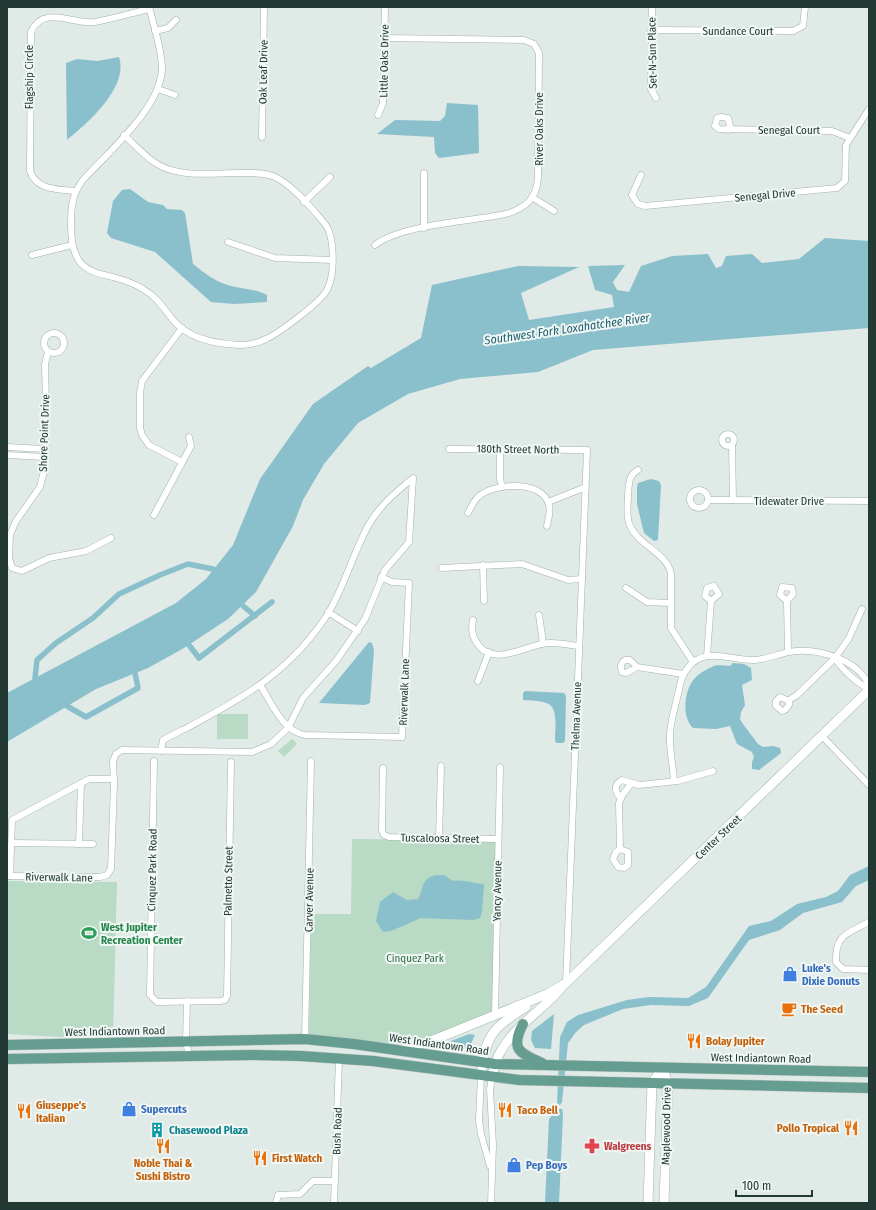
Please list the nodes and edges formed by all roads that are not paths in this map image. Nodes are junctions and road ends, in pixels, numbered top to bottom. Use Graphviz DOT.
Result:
graph roads {
  1 [pos="264,7"];
  2 [pos="385,7"];
  3 [pos="652,7"];
  4 [pos="805,7"];
  5 [pos="149,8"];
  6 [pos="176,20"];
  7 [pos="651,30"];
  8 [pos="155,31"];
  9 [pos="385,38"];
  10 [pos="158,89"];
  11 [pos="175,94"];
  12 [pos="656,98"];
  13 [pos="869,109"];
  14 [pos="378,115"];
  15 [pos="728,130"];
  16 [pos="124,135"];
  17 [pos="262,137"];
  18 [pos="850,138"];
  19 [pos="424,173"];
  20 [pos="641,175"];
  21 [pos="330,177"];
  22 [pos="75,191"];
  23 [pos="532,197"];
  24 [pos="304,202"];
  25 [pos="554,211"];
  26 [pos="424,228"];
  27 [pos="228,242"];
  28 [pos="375,245"];
  29 [pos="72,246"];
  30 [pos="32,254"];
  31 [pos="332,260"];
  32 [pos="182,328"];
  33 [pos="48,352"];
  34 [pos="189,438"];
  35 [pos="732,446"];
  36 [pos="7,447"];
  37 [pos="44,449"];
  38 [pos="449,449"];
  39 [pos="500,449"];
  40 [pos="587,450"];
  41 [pos="7,455"];
  42 [pos="44,457"];
  43 [pos="182,462"];
  44 [pos="638,470"];
  45 [pos="502,487"];
  46 [pos="586,487"];
  47 [pos="708,500"];
  48 [pos="733,500"];
  49 [pos="869,501"];
  50 [pos="548,502"];
  51 [pos="468,513"];
  52 [pos="154,515"];
  53 [pos="547,526"];
  54 [pos="110,538"];
  55 [pos="483,566"];
  56 [pos="442,568"];
  57 [pos="381,577"];
  58 [pos="582,579"];
  59 [pos="626,588"];
  60 [pos="484,601"];
  61 [pos="711,601"];
  62 [pos="787,601"];
  63 [pos="670,603"];
  64 [pos="862,609"];
  65 [pos="328,612"];
  66 [pos="539,615"];
  67 [pos="473,620"];
  68 [pos="358,631"];
  69 [pos="543,643"];
  70 [pos="579,646"];
  71 [pos="489,652"];
  72 [pos="788,652"];
  73 [pos="707,656"];
  74 [pos="835,658"];
  75 [pos="693,662"];
  76 [pos="637,667"];
  77 [pos="683,674"];
  78 [pos="478,681"];
  79 [pos="260,685"];
  80 [pos="869,689"];
  81 [pos="789,700"];
  82 [pos="288,728"];
  83 [pos="822,736"];
  84 [pos="161,752"];
  85 [pos="154,761"];
  86 [pos="312,761"];
  87 [pos="231,762"];
  88 [pos="441,766"];
  89 [pos="500,767"];
  90 [pos="383,768"];
  91 [pos="713,771"];
  92 [pos="114,779"];
  93 [pos="674,781"];
  94 [pos="81,783"];
  95 [pos="632,783"];
  96 [pos="869,785"];
  97 [pos="621,798"];
  98 [pos="439,838"];
  99 [pos="498,839"];
  100 [pos="12,843"];
  101 [pos="79,844"];
  102 [pos="94,844"];
  103 [pos="620,848"];
  104 [pos="9,876"];
  105 [pos="869,922"];
  106 [pos="869,970"];
  107 [pos="566,983"];
  108 [pos="547,994"];
  109 [pos="225,1000"];
  110 [pos="187,1001"];
  111 [pos="495,1015"];
  112 [pos="523,1024"];
  113 [pos="305,1039"];
  114 [pos="186,1042"];
  115 [pos="7,1045"];
  116 [pos="399,1051"];
  117 [pos="185,1056"];
  118 [pos="339,1058"];
  119 [pos="7,1059"];
  120 [pos="482,1062"];
  121 [pos="495,1064"];
  122 [pos="552,1066"];
  123 [pos="663,1068"];
  124 [pos="869,1072"];
  125 [pos="480,1076"];
  126 [pos="492,1077"];
  127 [pos="652,1083"];
  128 [pos="668,1084"];
  129 [pos="869,1088"];
  130 [pos="491,1172"];
  131 [pos="335,1180"];
  132 [pos="276,1203"];
  133 [pos="334,1203"];
  134 [pos="491,1203"];
  135 [pos="648,1203"];
  136 [pos="664,1203"];
  1 -- 17 [label="street, Oak Leaf Drive"];
  2 -- 9 [label="street, Little Oaks Drive"];
  3 -- 7 [label="street, Set-N-Sun Place"];
  4 -- 7 [label="street, Sundance Court"];
  5 -- 8 [label="street"];
  5 -- 22 [label="street, Flagship Circle"];
  6 -- 8 [label="street"];
  7 -- 12 [label="street, Set-N-Sun Place"];
  8 -- 10 [label="street"];
  9 -- 14 [label="street, Little Oaks Drive"];
  9 -- 23 [label="street, River Oaks Drive"];
  10 -- 11 [label="street"];
  10 -- 16 [label="street"];
  13 -- 18 [label="street, Senegal Drive"];
  15 -- 18 [label="street, Senegal Court"];
  16 -- 22 [label="street"];
  16 -- 24 [label="street"];
  18 -- 20 [label="street, Senegal Drive"];
  19 -- 26 [label="street"];
  21 -- 24 [label="street"];
  22 -- 29 [label="street"];
  23 -- 25 [label="street"];
  23 -- 26 [label="street"];
  24 -- 31 [label="street"];
  26 -- 28 [label="street"];
  27 -- 31 [label="street"];
  29 -- 30 [label="street"];
  29 -- 32 [label="street"];
  31 -- 32 [label="street"];
  32 -- 43 [label="street"];
  33 -- 37 [label="street, Shore Point Drive"];
  34 -- 43 [label="street"];
  35 -- 48 [label="street"];
  36 -- 37 [label="street"];
  37 -- 42 [label="street, Shore Point Drive"];
  38 -- 39 [label="street, 180th Street North"];
  39 -- 40 [label="street, 180th Street North"];
  39 -- 45 [label="street"];
  40 -- 46 [label="street, Thelma Avenue"];
  41 -- 42 [label="street"];
  42 -- 54 [label="street, Shore Point Drive"];
  43 -- 52 [label="street"];
  44 -- 63 [label="street"];
  45 -- 50 [label="street"];
  45 -- 51 [label="street"];
  46 -- 50 [label="street"];
  46 -- 58 [label="street, Thelma Avenue"];
  47 -- 48 [label="street, Tidewater Drive"];
  48 -- 49 [label="street, Tidewater Drive"];
  50 -- 53 [label="street"];
  55 -- 56 [label="street"];
  55 -- 58 [label="street"];
  55 -- 60 [label="street"];
  57 -- 65 [label="street, Riverwalk Lane"];
  57 -- 68 [label="street, Riverwalk Lane"];
  57 -- 82 [label="street, Riverwalk Lane"];
  58 -- 70 [label="street, Thelma Avenue"];
  59 -- 63 [label="street"];
  61 -- 73 [label="street"];
  62 -- 72 [label="street"];
  63 -- 75 [label="street"];
  64 -- 74 [label="street"];
  65 -- 68 [label="street"];
  65 -- 79 [label="street, Riverwalk Lane"];
  66 -- 69 [label="street"];
  67 -- 71 [label="street"];
  68 -- 82 [label="street, Riverwalk Lane"];
  69 -- 70 [label="street"];
  69 -- 71 [label="street"];
  70 -- 107 [label="street, Thelma Avenue"];
  71 -- 78 [label="street"];
  72 -- 73 [label="street"];
  72 -- 74 [label="street"];
  73 -- 75 [label="street"];
  74 -- 80 [label="street"];
  74 -- 81 [label="street"];
  75 -- 77 [label="street"];
  76 -- 77 [label="street"];
  77 -- 93 [label="street"];
  79 -- 82 [label="street"];
  79 -- 84 [label="street, Riverwalk Lane"];
  80 -- 83 [label="street, Center Street"];
  82 -- 84 [label="street, Riverwalk Lane"];
  83 -- 96 [label="street"];
  83 -- 107 [label="street, Center Street"];
  84 -- 92 [label="street, Riverwalk Lane"];
  85 -- 110 [label="street, Cinquez Park Road"];
  86 -- 113 [label="street, Carver Avenue"];
  87 -- 109 [label="street, Palmetto Street"];
  88 -- 98 [label="street"];
  89 -- 99 [label="street, Yancy Avenue"];
  90 -- 98 [label="street, Tuscaloosa Street"];
  91 -- 93 [label="street"];
  92 -- 94 [label="street, Riverwalk Lane"];
  92 -- 104 [label="street, Riverwalk Lane"];
  93 -- 95 [label="street"];
  94 -- 100 [label="street, Riverwalk Lane"];
  94 -- 101 [label="street"];
  95 -- 97 [label="street"];
  95 -- 97 [label="street"];
  97 -- 103 [label="street"];
  98 -- 99 [label="street, Tuscaloosa Street"];
  99 -- 111 [label="street, Yancy Avenue"];
  100 -- 101 [label="street"];
  100 -- 104 [label="street, Riverwalk Lane"];
  101 -- 102 [label="street"];
  105 -- 106 [label="street"];
  107 -- 108 [label="street, Center Street"];
  107 -- 112 [label="street, Center Street"];
  108 -- 111 [label="street, Center Street"];
  108 -- 120 [label="street"];
  109 -- 110 [label="street, Cinquez Park Road"];
  110 -- 114 [label="street"];
  111 -- 116 [label="street, Center Street"];
  112 -- 121 [label="street, Center Street"];
  112 -- 122 [label="main road"];
  113 -- 114 [label="main road, West Indiantown Road"];
  113 -- 116 [label="main road, West Indiantown Road"];
  114 -- 115 [label="main road, West Indiantown Road"];
  114 -- 117 [label="street"];
  116 -- 120 [label="main road, West Indiantown Road"];
  117 -- 118 [label="main road"];
  117 -- 119 [label="main road"];
  118 -- 125 [label="main road"];
  118 -- 131 [label="street, Bush Road"];
  120 -- 121 [label="main road, West Indiantown Road"];
  120 -- 125 [label="street"];
  121 -- 122 [label="main road, West Indiantown Road"];
  121 -- 126 [label="street, Center Street"];
  122 -- 123 [label="main road, West Indiantown Road"];
  123 -- 124 [label="main road, West Indiantown Road"];
  123 -- 127 [label="street, Maplewood Drive"];
  123 -- 128 [label="street, Maplewood Drive"];
  125 -- 126 [label="main road"];
  125 -- 130 [label="street, Center Street"];
  126 -- 127 [label="main road"];
  126 -- 130 [label="street, Center Street"];
  127 -- 128 [label="main road"];
  127 -- 135 [label="street, Maplewood Drive"];
  128 -- 129 [label="main road"];
  128 -- 136 [label="street, Maplewood Drive"];
  130 -- 134 [label="street, Center Street"];
  131 -- 132 [label="street"];
  131 -- 133 [label="street, Bush Road"];
}
